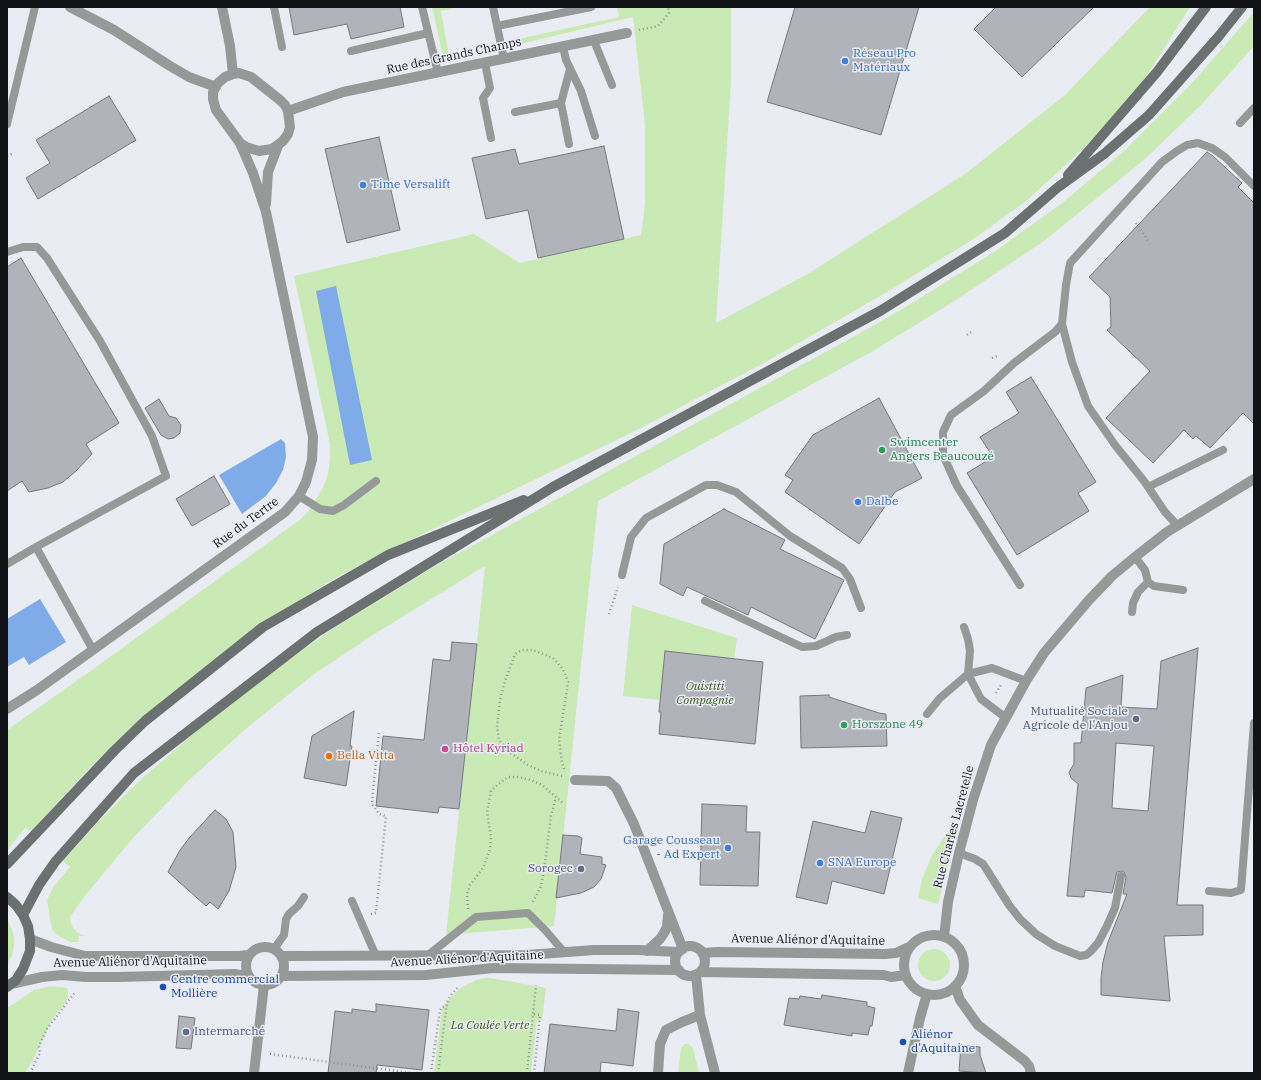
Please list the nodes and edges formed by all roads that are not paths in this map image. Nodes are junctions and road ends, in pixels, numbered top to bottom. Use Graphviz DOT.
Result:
graph roads {
  1 [pos="35,7"];
  2 [pos="70,7"];
  3 [pos="222,7"];
  4 [pos="274,7"];
  5 [pos="422,7"];
  6 [pos="493,7"];
  7 [pos="591,7"];
  8 [pos="1206,7"];
  9 [pos="1242,7"];
  10 [pos="497,26"];
  11 [pos="631,32"];
  12 [pos="428,33"];
  13 [pos="594,41"];
  14 [pos="282,47"];
  15 [pos="563,47"];
  16 [pos="351,51"];
  17 [pos="504,59"];
  18 [pos="485,63"];
  19 [pos="570,69"];
  20 [pos="438,73"];
  21 [pos="233,74"];
  22 [pos="612,85"];
  23 [pos="216,87"];
  24 [pos="561,102"];
  25 [pos="1254,108"];
  26 [pos="288,111"];
  27 [pos="515,112"];
  28 [pos="1240,123"];
  29 [pos="7,124"];
  30 [pos="595,136"];
  31 [pos="491,138"];
  32 [pos="240,143"];
  33 [pos="569,144"];
  34 [pos="278,146"];
  35 [pos="1254,186"];
  36 [pos="1057,188"];
  37 [pos="266,212"];
  38 [pos="7,252"];
  39 [pos="1062,324"];
  40 [pos="1223,450"];
  41 [pos="1254,479"];
  42 [pos="376,481"];
  43 [pos="553,487"];
  44 [pos="1148,487"];
  45 [pos="299,496"];
  46 [pos="1178,526"];
  47 [pos="36,547"];
  48 [pos="1134,557"];
  49 [pos="7,564"];
  50 [pos="622,575"];
  51 [pos="1148,582"];
  52 [pos="1020,585"];
  53 [pos="1183,590"];
  54 [pos="705,601"];
  55 [pos="861,608"];
  56 [pos="1132,612"];
  57 [pos="964,627"];
  58 [pos="847,635"];
  59 [pos="93,650"];
  60 [pos="968,674"];
  61 [pos="1026,681"];
  62 [pos="7,709"];
  63 [pos="927,714"];
  64 [pos="1006,718"];
  65 [pos="1254,723"];
  66 [pos="571,778"];
  67 [pos="959,853"];
  68 [pos="7,864"];
  69 [pos="1121,876"];
  70 [pos="1209,891"];
  71 [pos="7,897"];
  72 [pos="304,898"];
  73 [pos="352,901"];
  74 [pos="668,913"];
  75 [pos="23,915"];
  76 [pos="944,937"];
  77 [pos="30,939"];
  78 [pos="912,946"];
  79 [pos="647,951"];
  80 [pos="681,951"];
  81 [pos="564,952"];
  82 [pos="278,953"];
  83 [pos="702,953"];
  84 [pos="248,955"];
  85 [pos="376,956"];
  86 [pos="427,956"];
  87 [pos="679,970"];
  88 [pos="698,974"];
  89 [pos="906,975"];
  90 [pos="281,976"];
  91 [pos="249,977"];
  92 [pos="264,985"];
  93 [pos="9,986"];
  94 [pos="955,986"];
  95 [pos="927,994"];
  96 [pos="700,1015"];
  97 [pos="254,1073"];
  98 [pos="658,1073"];
  99 [pos="715,1073"];
  100 [pos="908,1073"];
  101 [pos="1031,1073"];
  1 -- 29 [label="lane"];
  2 -- 23 [label="street"];
  3 -- 21 [label="street"];
  4 -- 14 [label="lane"];
  5 -- 12 [label="lane"];
  6 -- 10 [label="lane"];
  7 -- 10 [label="lane"];
  8 -- 36 [label="main road"];
  9 -- 36 [label="main road"];
  10 -- 17 [label="lane"];
  11 -- 13 [label="street, Rue des Grands Champs"];
  12 -- 16 [label="lane"];
  12 -- 20 [label="lane"];
  13 -- 15 [label="street, Rue des Grands Champs"];
  13 -- 22 [label="lane"];
  15 -- 17 [label="street, Rue des Grands Champs"];
  15 -- 19 [label="lane"];
  17 -- 18 [label="street, Rue des Grands Champs"];
  18 -- 20 [label="street, Rue des Grands Champs"];
  18 -- 31 [label="lane"];
  19 -- 24 [label="lane"];
  19 -- 30 [label="lane"];
  20 -- 26 [label="street, Rue des Grands Champs"];
  21 -- 23 [label="street"];
  21 -- 26 [label="street"];
  23 -- 32 [label="street"];
  24 -- 27 [label="lane"];
  24 -- 33 [label="lane"];
  25 -- 28 [label="lane"];
  26 -- 34 [label="street"];
  32 -- 34 [label="street"];
  32 -- 37 [label="street, Rue du Tertre"];
  34 -- 37 [label="street, Rue du Tertre"];
  35 -- 39 [label="lane"];
  36 -- 43 [label="main road"];
  37 -- 45 [label="street, Rue du Tertre"];
  38 -- 47 [label="lane"];
  39 -- 44 [label="lane"];
  39 -- 52 [label="lane"];
  40 -- 44 [label="lane"];
  41 -- 46 [label="street, Rue Charles Lacretelle"];
  42 -- 45 [label="lane"];
  43 -- 68 [label="main road"];
  43 -- 75 [label="main road"];
  44 -- 46 [label="lane"];
  45 -- 59 [label="street, Rue du Tertre"];
  46 -- 48 [label="street, Rue Charles Lacretelle"];
  47 -- 49 [label="lane"];
  47 -- 59 [label="lane"];
  48 -- 51 [label="lane"];
  48 -- 61 [label="street, Rue Charles Lacretelle"];
  50 -- 55 [label="lane"];
  51 -- 53 [label="lane"];
  51 -- 56 [label="lane"];
  54 -- 58 [label="lane"];
  57 -- 60 [label="lane"];
  59 -- 62 [label="street, Rue du Tertre"];
  60 -- 61 [label="lane"];
  60 -- 63 [label="lane"];
  60 -- 64 [label="lane"];
  61 -- 64 [label="street, Rue Charles Lacretelle"];
  64 -- 67 [label="street, Rue Charles Lacretelle"];
  65 -- 70 [label="lane"];
  66 -- 74 [label="street"];
  67 -- 69 [label="lane"];
  67 -- 76 [label="street, Rue Charles Lacretelle"];
  71 -- 75 [label="main road"];
  72 -- 82 [label="lane"];
  73 -- 85 [label="lane"];
  74 -- 79 [label="street"];
  74 -- 80 [label="street"];
  75 -- 77 [label="main road"];
  76 -- 78 [label="street, Avenue Aliénor d'Aquitaine"];
  76 -- 94 [label="street"];
  77 -- 84 [label="street, Avenue Aliénor d'Aquitaine"];
  77 -- 93 [label="main road"];
  78 -- 83 [label="street, Avenue Aliénor d'Aquitaine"];
  78 -- 89 [label="street"];
  79 -- 80 [label="street, Avenue Aliénor d'Aquitaine"];
  79 -- 81 [label="street, Avenue Aliénor d'Aquitaine"];
  80 -- 83 [label="street, Avenue Aliénor d'Aquitaine"];
  80 -- 87 [label="street"];
  81 -- 86 [label="street, Avenue Aliénor d'Aquitaine"];
  81 -- 86 [label="lane"];
  82 -- 84 [label="street"];
  82 -- 85 [label="street, Avenue Aliénor d'Aquitaine"];
  82 -- 90 [label="street"];
  83 -- 88 [label="street"];
  84 -- 91 [label="street"];
  85 -- 86 [label="street, Avenue Aliénor d'Aquitaine"];
  87 -- 88 [label="street, Avenue Aliénor d'Aquitaine"];
  87 -- 90 [label="street, Avenue Aliénor d'Aquitaine"];
  88 -- 89 [label="street, Avenue Aliénor d'Aquitaine"];
  88 -- 96 [label="street"];
  89 -- 95 [label="street"];
  90 -- 92 [label="street"];
  91 -- 92 [label="street"];
  91 -- 93 [label="street, Avenue Aliénor d'Aquitaine"];
  92 -- 97 [label="street"];
  94 -- 95 [label="street"];
  94 -- 101 [label="street"];
  95 -- 100 [label="street"];
  96 -- 98 [label="street"];
  96 -- 99 [label="street"];
}
